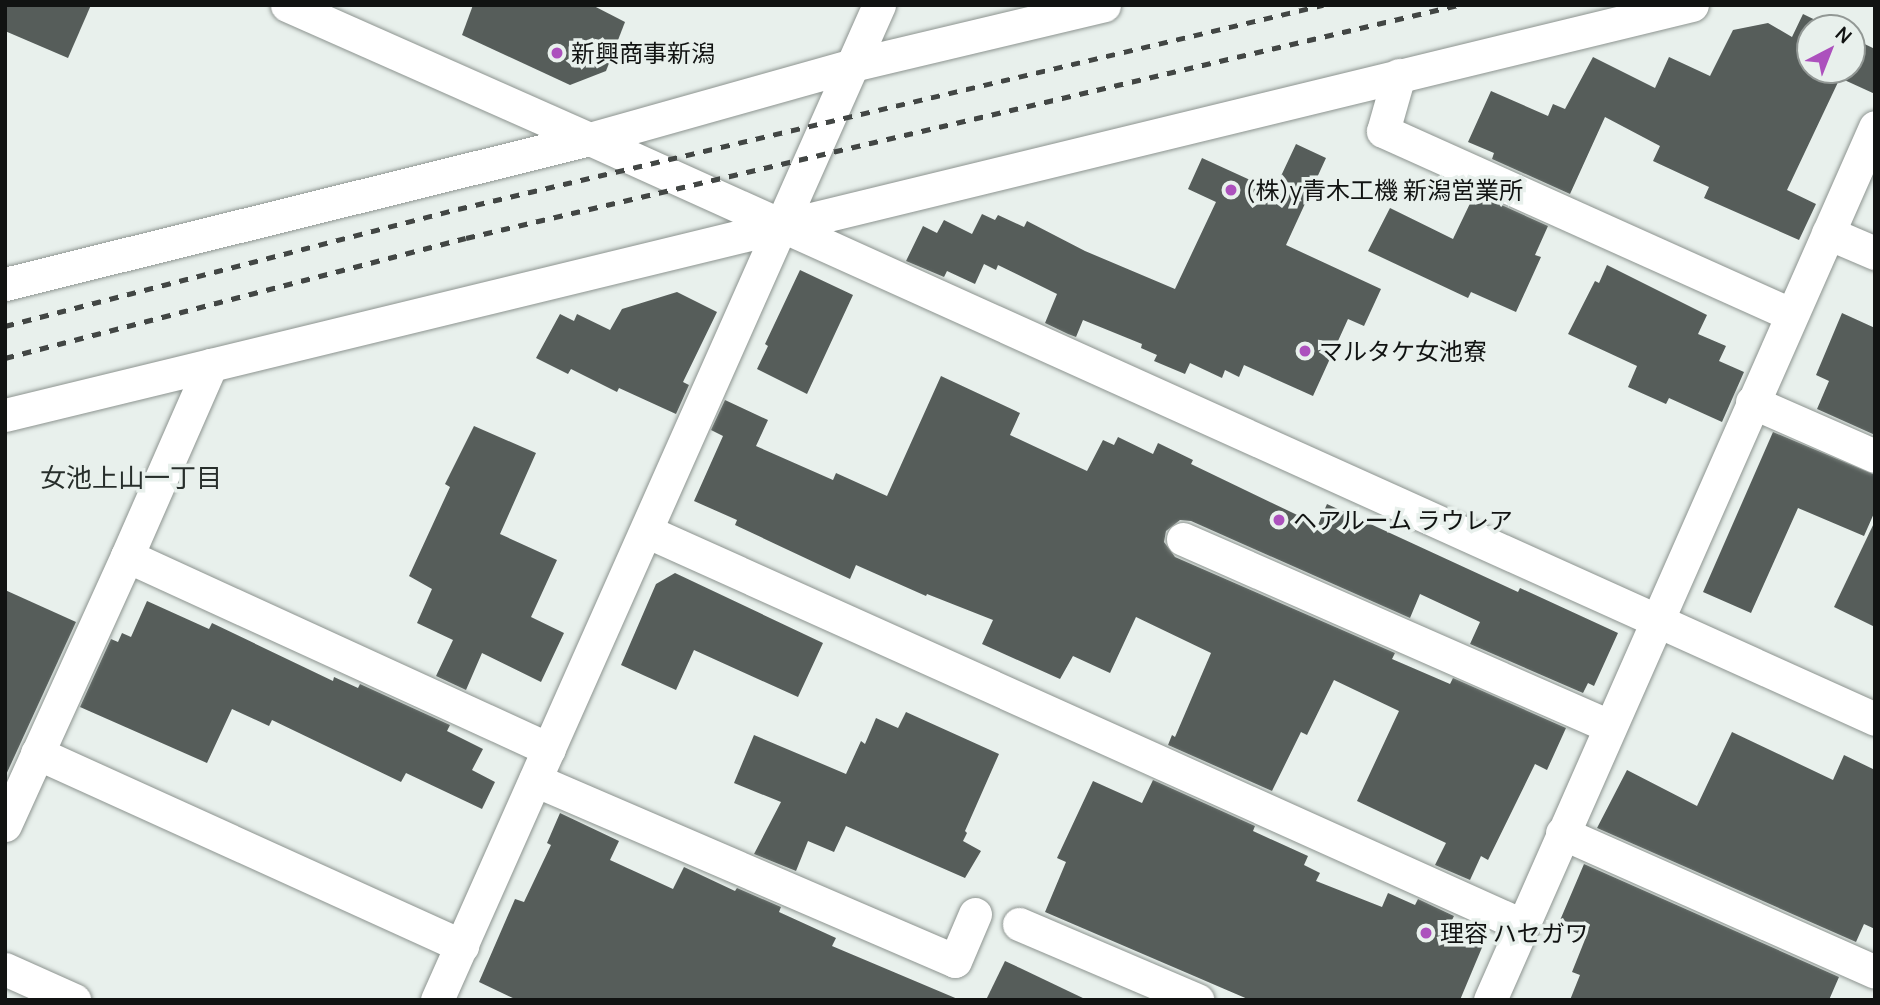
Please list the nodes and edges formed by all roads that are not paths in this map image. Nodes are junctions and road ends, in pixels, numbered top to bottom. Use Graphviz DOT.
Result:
graph roads {
  1 [pos="287,5"];
  2 [pos="879,5"];
  3 [pos="1104,5"];
  4 [pos="1692,5"];
  5 [pos="853,65"];
  6 [pos="1399,75"];
  7 [pos="1875,127"];
  8 [pos="590,139"];
  9 [pos="782,225"];
  10 [pos="1828,233"];
  11 [pos="1875,253"];
  12 [pos="5,284"];
  13 [pos="1791,314"];
  14 [pos="211,365"];
  15 [pos="1752,402"];
  16 [pos="5,415"];
  17 [pos="1875,456"];
  18 [pos="646,531"];
  19 [pos="1184,539"];
  20 [pos="127,556"];
  21 [pos="1655,620"];
  22 [pos="1875,719"];
  23 [pos="1609,726"];
  24 [pos="549,749"];
  25 [pos="37,753"];
  26 [pos="535,780"];
  27 [pos="5,825"];
  28 [pos="1562,833"];
  29 [pos="975,914"];
  30 [pos="1019,924"];
  31 [pos="1522,925"];
  32 [pos="462,946"];
  33 [pos="5,969"];
  34 [pos="1875,972"];
  35 [pos="443,998"];
  36 [pos="74,1000"];
  37 [pos="1197,1000"];
  38 [pos="1490,1000"];
  1 -- 8 [label="street"];
  2 -- 5 [label="street"];
  3 -- 5 [label="street"];
  4 -- 6 [label="street"];
  5 -- 8 [label="street"];
  5 -- 9 [label="street"];
  6 -- 9 [label="street"];
  6 -- 13 [label="street"];
  7 -- 10 [label="street"];
  8 -- 9 [label="street"];
  8 -- 12 [label="street"];
  9 -- 14 [label="street"];
  9 -- 18 [label="street"];
  9 -- 21 [label="street"];
  10 -- 11 [label="street"];
  10 -- 13 [label="street"];
  13 -- 15 [label="street"];
  14 -- 16 [label="street"];
  14 -- 20 [label="street"];
  15 -- 17 [label="street"];
  15 -- 21 [label="street"];
  18 -- 24 [label="street"];
  18 -- 31 [label="street"];
  19 -- 23 [label="street"];
  20 -- 24 [label="street"];
  20 -- 25 [label="street"];
  21 -- 22 [label="street"];
  21 -- 23 [label="street"];
  23 -- 28 [label="street"];
  24 -- 26 [label="street"];
  25 -- 27 [label="street"];
  25 -- 32 [label="street"];
  26 -- 29 [label="street"];
  26 -- 32 [label="street"];
  28 -- 31 [label="street"];
  28 -- 34 [label="street"];
  30 -- 37 [label="street"];
  31 -- 38 [label="street"];
  32 -- 35 [label="street"];
  33 -- 36 [label="street"];
}
